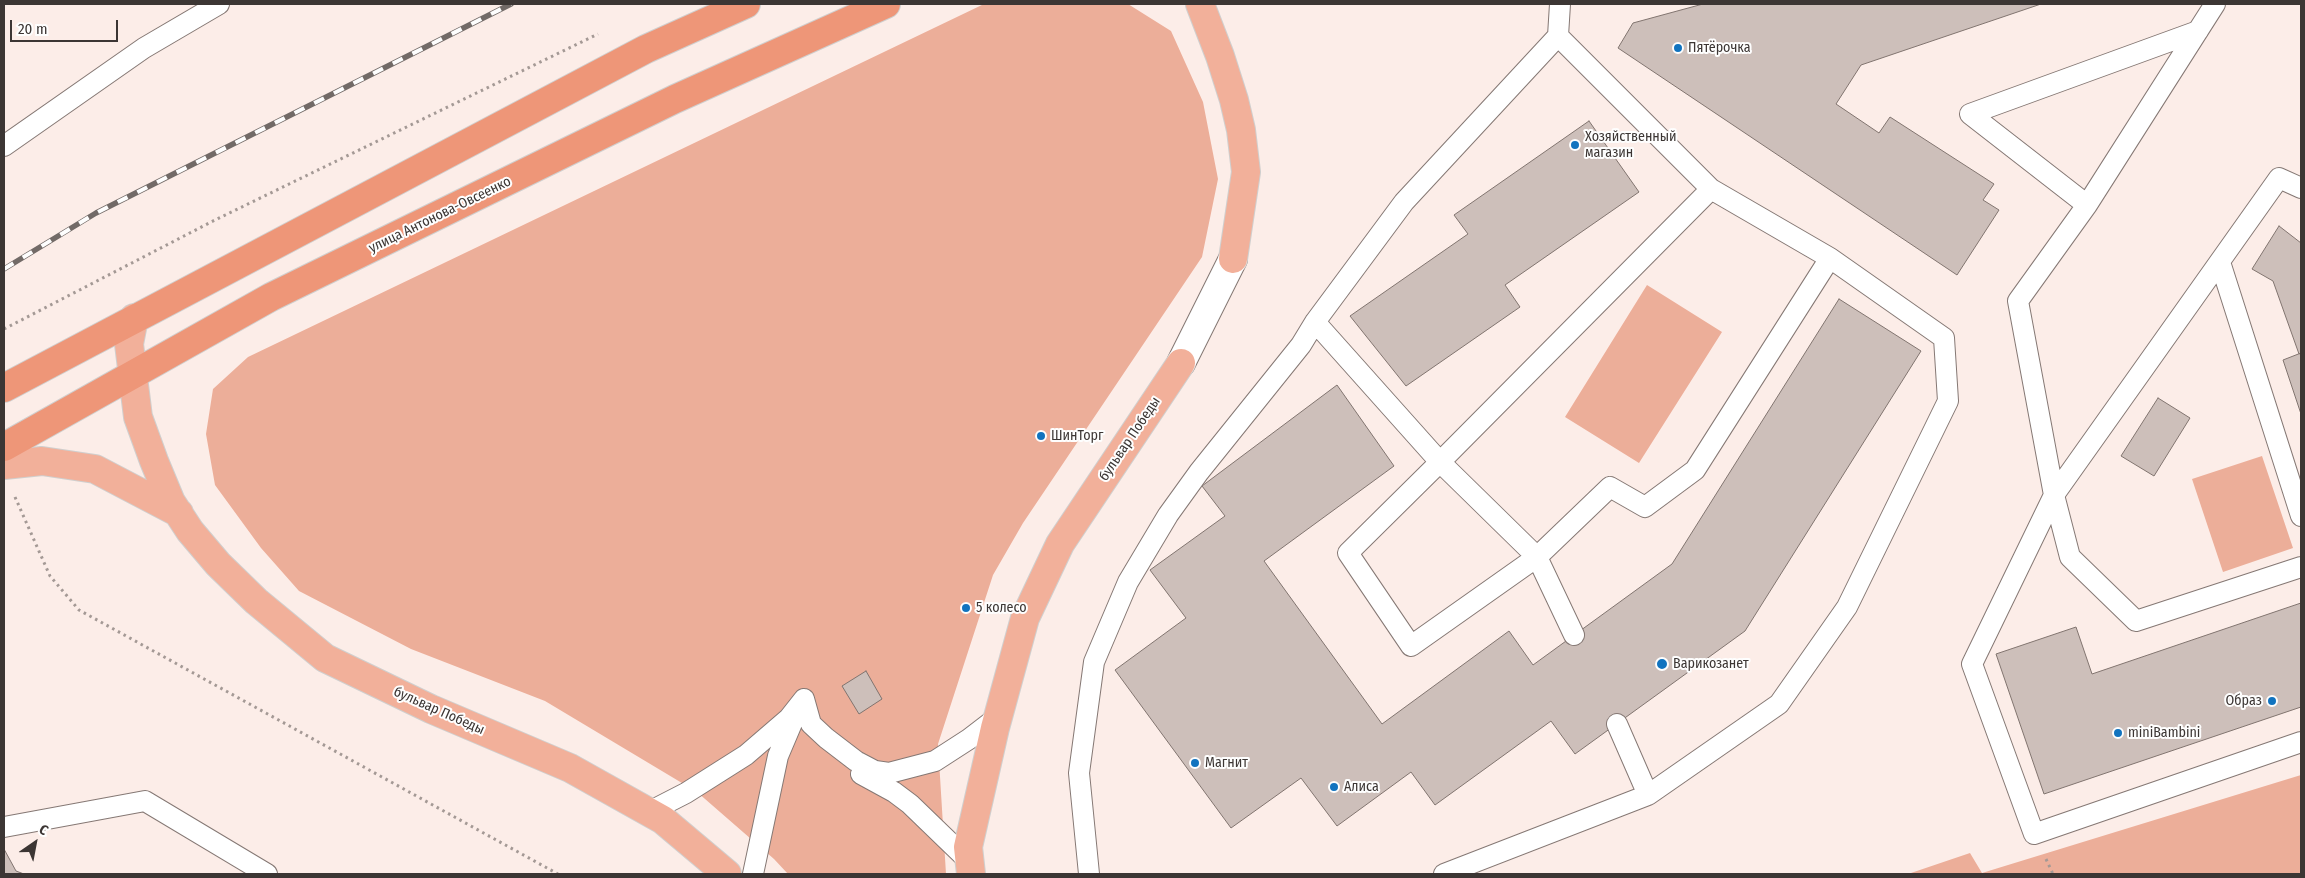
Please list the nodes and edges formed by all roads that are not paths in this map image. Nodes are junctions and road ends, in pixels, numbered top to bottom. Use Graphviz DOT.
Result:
graph roads {
  1 [pos="219,4"];
  2 [pos="746,4"];
  3 [pos="886,4"];
  4 [pos="1200,4"];
  5 [pos="1560,4"];
  6 [pos="2215,4"];
  7 [pos="2198,31"];
  8 [pos="1558,36"];
  9 [pos="4,146"];
  10 [pos="2301,188"];
  11 [pos="1711,189"];
  12 [pos="2087,205"];
  13 [pos="1830,258"];
  14 [pos="2220,262"];
  15 [pos="134,318"];
  16 [pos="1316,322"];
  17 [pos="132,375"];
  18 [pos="4,388"];
  19 [pos="4,447"];
  20 [pos="1440,462"];
  21 [pos="4,465"];
  22 [pos="2054,495"];
  23 [pos="178,513"];
  24 [pos="2301,516"];
  25 [pos="1537,557"];
  26 [pos="2301,567"];
  27 [pos="1574,635"];
  28 [pos="804,699"];
  29 [pos="998,716"];
  30 [pos="1617,724"];
  31 [pos="2301,742"];
  32 [pos="1648,794"];
  33 [pos="649,812"];
  34 [pos="4,827"];
  35 [pos="971,868"];
  36 [pos="267,874"];
  37 [pos="728,874"];
  38 [pos="753,874"];
  39 [pos="1089,874"];
  40 [pos="1444,874"];
  1 -- 9 [label="lane"];
  2 -- 15 [label="highway"];
  3 -- 17 [label="highway, улица Антонова-Овсеенко"];
  4 -- 29 [label="main road, бульвар Победы"];
  5 -- 8 [label="lane"];
  6 -- 7 [label="lane"];
  7 -- 12 [label="lane"];
  7 -- 12 [label="lane"];
  8 -- 11 [label="lane"];
  8 -- 16 [label="lane"];
  10 -- 14 [label="lane"];
  11 -- 13 [label="lane"];
  11 -- 20 [label="lane"];
  12 -- 22 [label="lane"];
  13 -- 25 [label="lane"];
  13 -- 32 [label="lane"];
  14 -- 22 [label="lane"];
  14 -- 24 [label="lane"];
  15 -- 17 [label="main road, бульвар Победы"];
  15 -- 18 [label="highway"];
  16 -- 20 [label="lane"];
  16 -- 39 [label="lane"];
  17 -- 19 [label="highway, улица Антонова-Овсеенко"];
  17 -- 23 [label="main road, бульвар Победы"];
  20 -- 25 [label="lane"];
  20 -- 25 [label="lane"];
  21 -- 23 [label="main road, бульвар Победы"];
  22 -- 26 [label="lane"];
  22 -- 31 [label="lane"];
  23 -- 33 [label="main road, бульвар Победы"];
  25 -- 27 [label="lane"];
  28 -- 29 [label="lane"];
  28 -- 33 [label="lane"];
  28 -- 35 [label="lane"];
  28 -- 38 [label="lane"];
  29 -- 35 [label="main road, бульвар Победы"];
  30 -- 32 [label="lane"];
  32 -- 40 [label="lane"];
  33 -- 37 [label="main road, бульвар Победы"];
  34 -- 36 [label="lane"];
}
